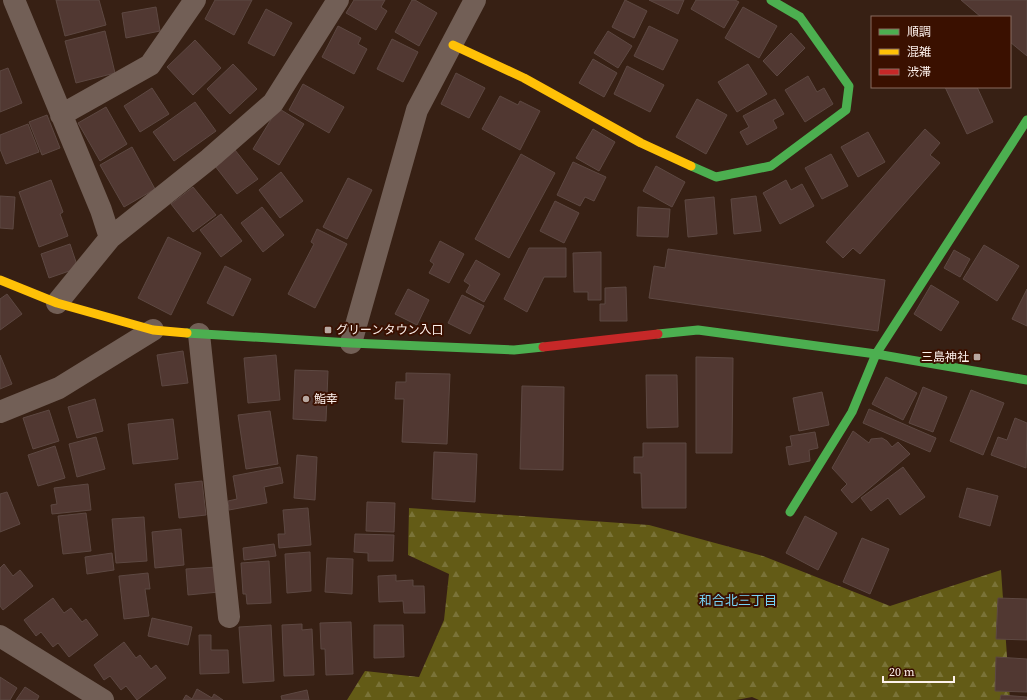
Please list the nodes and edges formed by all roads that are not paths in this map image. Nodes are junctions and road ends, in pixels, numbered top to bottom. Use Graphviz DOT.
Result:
graph roads {
  1 [pos="14,0"];
  2 [pos="195,0"];
  3 [pos="338,0"];
  4 [pos="475,0"];
  5 [pos="771,0"];
  6 [pos="453,45"];
  7 [pos="61,115"];
  8 [pos="1027,120"];
  9 [pos="110,238"];
  10 [pos="0,280"];
  11 [pos="57,303"];
  12 [pos="153,330"];
  13 [pos="199,334"];
  14 [pos="351,343"];
  15 [pos="876,354"];
  16 [pos="1027,380"];
  17 [pos="0,412"];
  18 [pos="790,512"];
  19 [pos="228,617"];
  20 [pos="0,636"];
  21 [pos="103,700"];
  1 -- 7 [label="street"];
  2 -- 7 [label="street"];
  3 -- 9 [label="street"];
  4 -- 6 [label="street"];
  5 -- 6 [label="street"];
  6 -- 14 [label="street"];
  7 -- 9 [label="street"];
  8 -- 15 [label="street"];
  9 -- 11 [label="street"];
  10 -- 11 [label="street"];
  11 -- 12 [label="street"];
  12 -- 13 [label="street"];
  12 -- 17 [label="street"];
  13 -- 14 [label="street"];
  13 -- 19 [label="street"];
  14 -- 15 [label="street"];
  15 -- 16 [label="street"];
  15 -- 18 [label="street"];
  20 -- 21 [label="street"];
}
